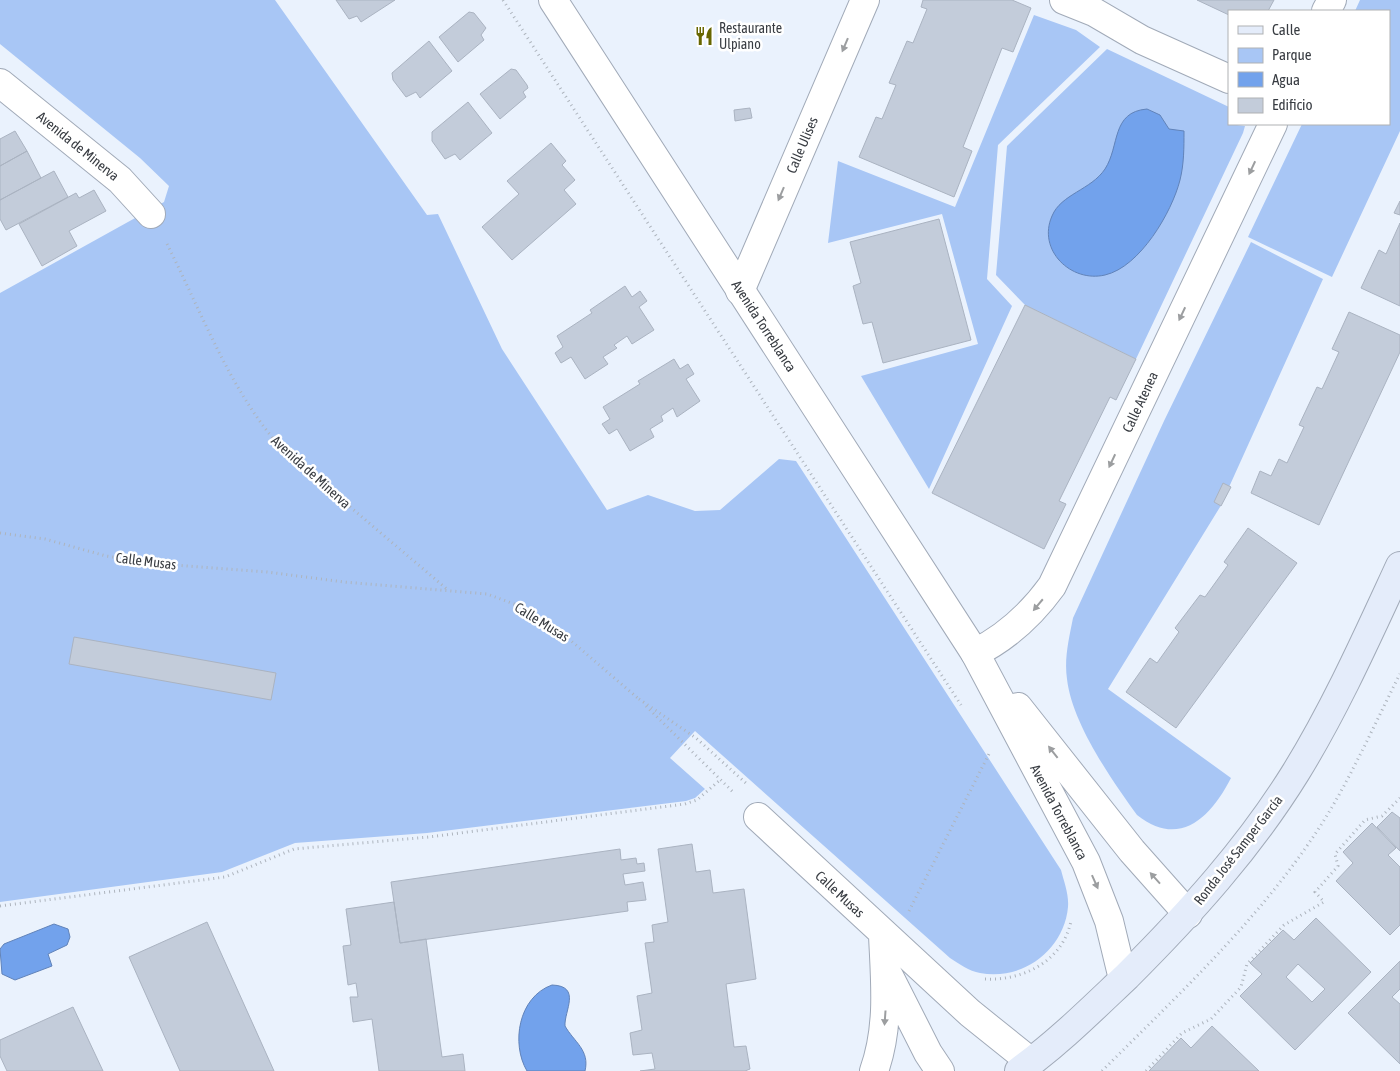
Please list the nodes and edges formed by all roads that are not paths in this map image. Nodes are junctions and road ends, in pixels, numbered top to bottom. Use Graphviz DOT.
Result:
graph roads {
  1 [pos="552,0"];
  2 [pos="865,0"];
  3 [pos="1064,0"];
  4 [pos="1096,6"];
  5 [pos="1228,79"];
  6 [pos="0,83"];
  7 [pos="1273,125"];
  8 [pos="151,214"];
  9 [pos="740,291"];
  10 [pos="1400,566"];
  11 [pos="975,653"];
  12 [pos="757,804"];
  13 [pos="1188,914"];
  14 [pos="883,935"];
  15 [pos="885,968"];
  16 [pos="1123,979"];
  17 [pos="1032,1066"];
  18 [pos="874,1071"];
  19 [pos="940,1071"];
  1 -- 9 [label="street, Avenida Torreblanca"];
  2 -- 9 [label="street, Calle Ulises, one-way"];
  3 -- 4 [label="street"];
  4 -- 5 [label="street"];
  6 -- 8 [label="street, Avenida de Minerva"];
  7 -- 11 [label="street, Calle Atenea, one-way"];
  9 -- 11 [label="street, Avenida Torreblanca"];
  10 -- 13 [label="main road, Ronda José Samper García"];
  13 -- 11 [label="street, Avenida Torreblanca, one-way"];
  11 -- 16 [label="street, Avenida Torreblanca, one-way"];
  12 -- 14 [label="street, Calle Musas"];
  13 -- 16 [label="main road, Ronda José Samper García"];
  14 -- 15 [label="street"];
  14 -- 17 [label="street, Calle Musas"];
  15 -- 18 [label="street, one-way"];
  15 -- 19 [label="street"];
  16 -- 17 [label="main road, Ronda José Samper García"];
}
